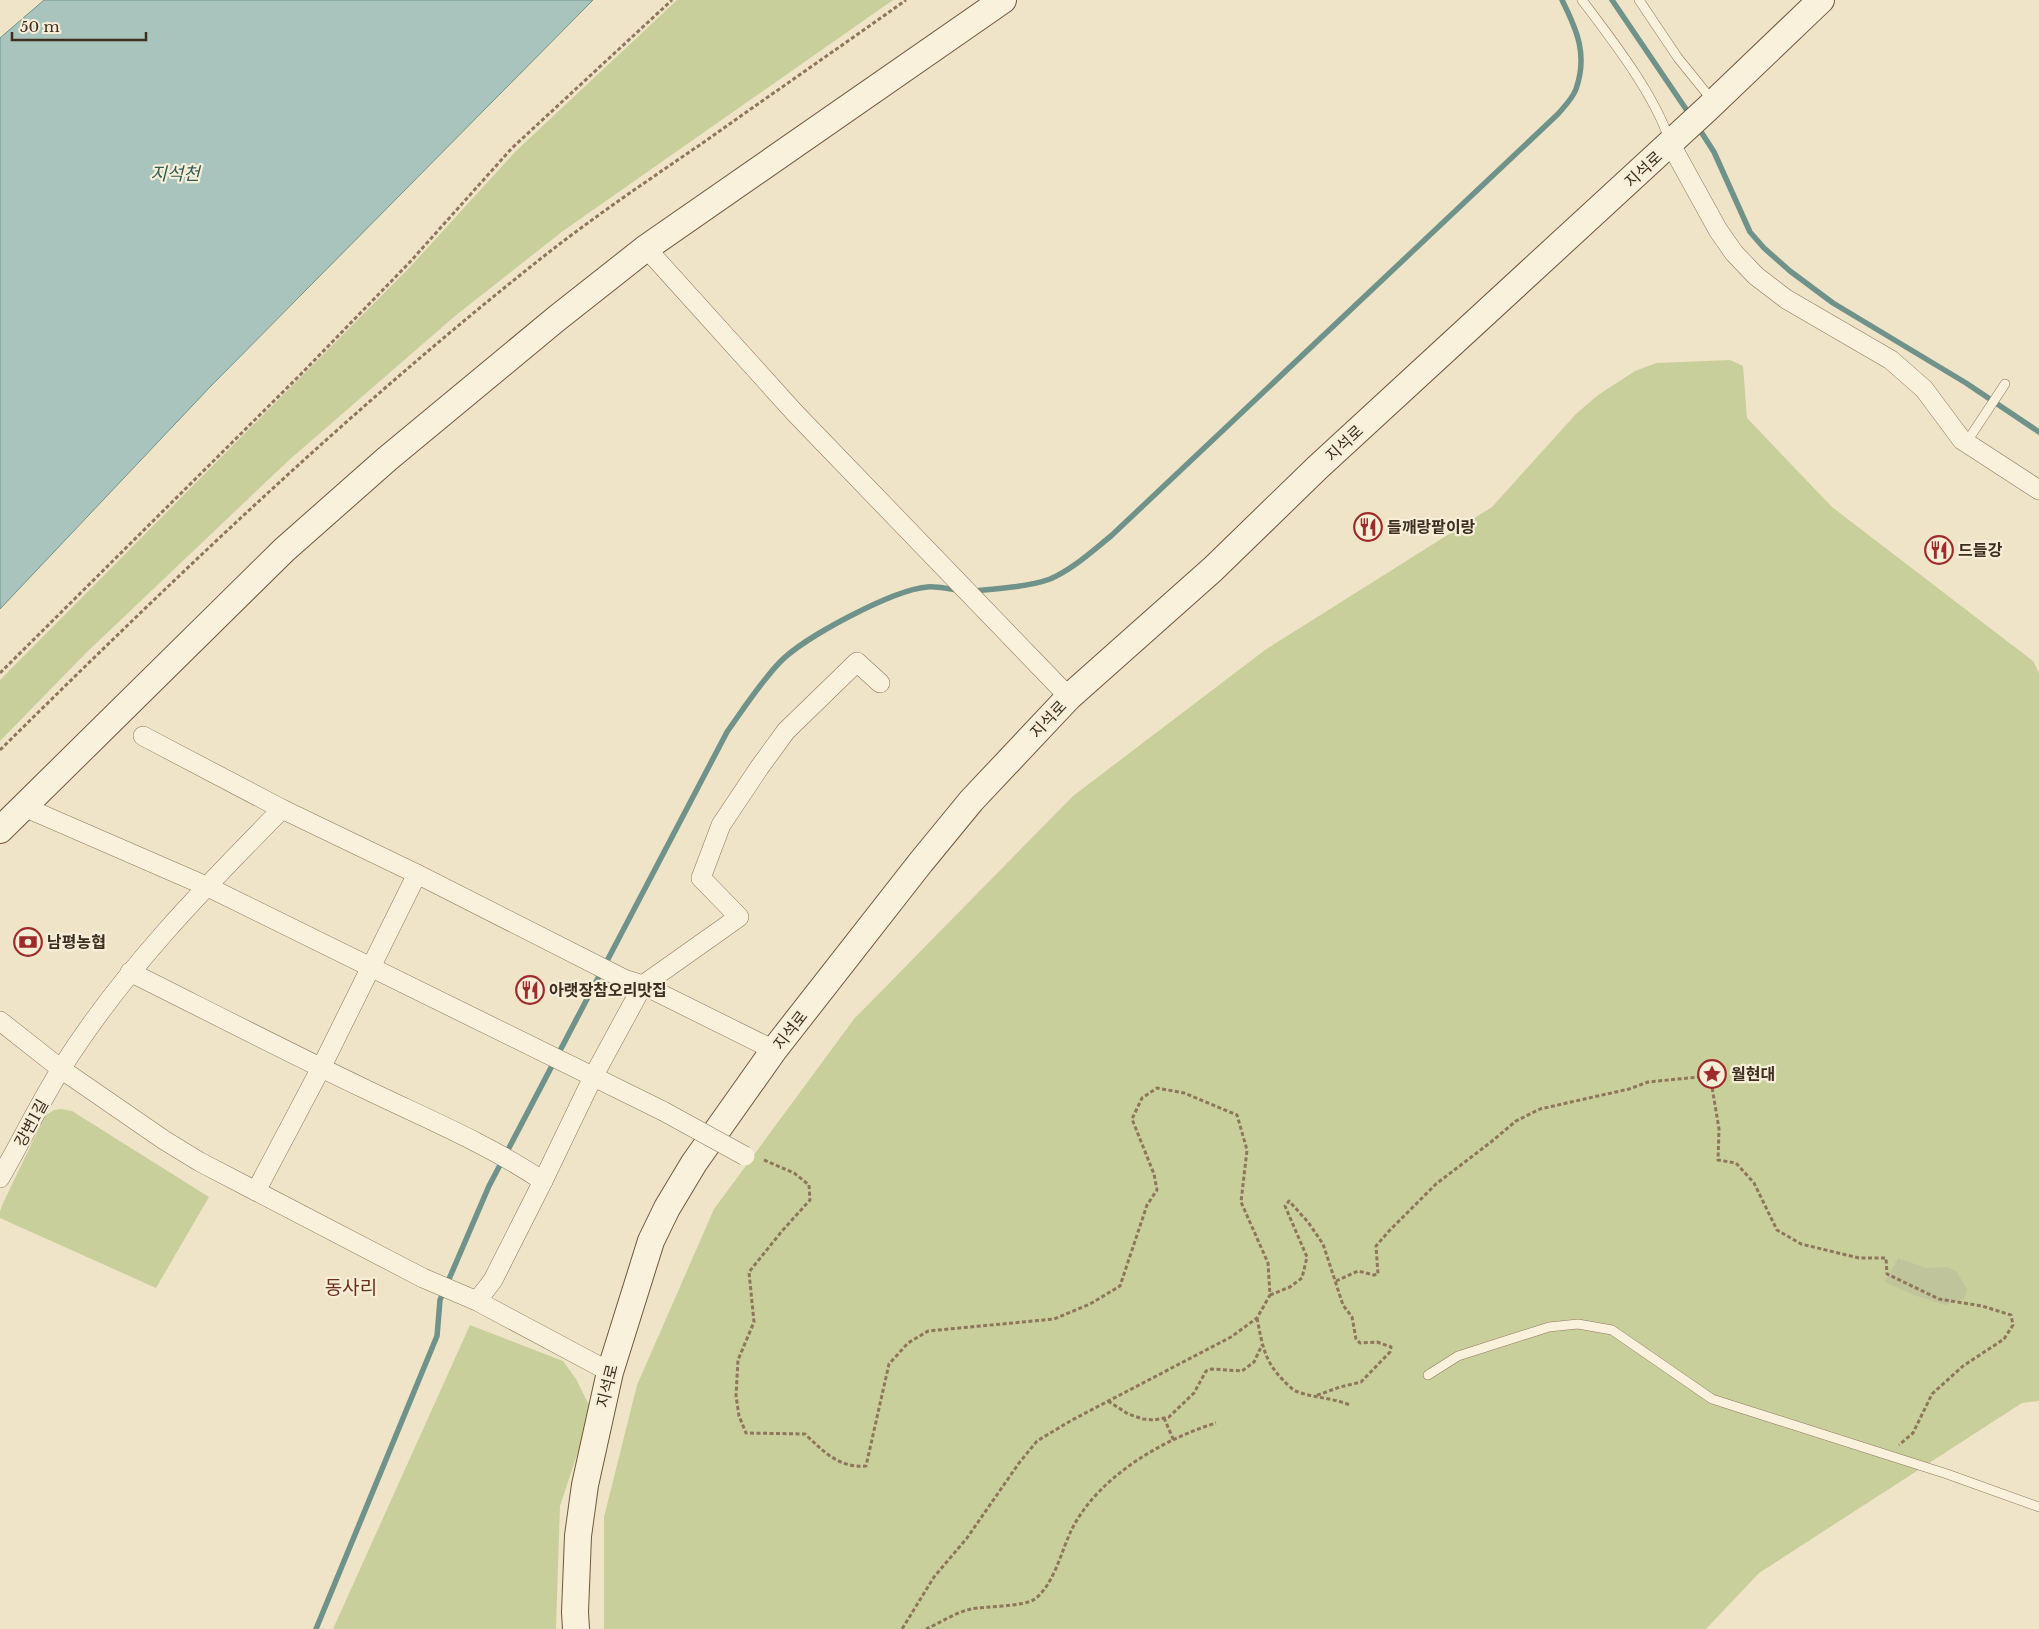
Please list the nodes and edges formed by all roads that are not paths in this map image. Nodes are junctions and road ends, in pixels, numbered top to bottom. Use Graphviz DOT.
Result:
graph roads {
  1 [pos="1003,0"];
  2 [pos="1582,0"];
  3 [pos="1639,0"];
  4 [pos="1821,0"];
  5 [pos="1711,106"];
  6 [pos="1672,141"];
  7 [pos="646,248"];
  8 [pos="2004,386"];
  9 [pos="1966,444"];
  10 [pos="2039,490"];
  11 [pos="880,683"];
  12 [pos="1069,697"];
  13 [pos="143,736"];
  14 [pos="22,806"];
  15 [pos="282,809"];
  16 [pos="0,830"];
  17 [pos="417,874"];
  18 [pos="206,886"];
  19 [pos="371,968"];
  20 [pos="130,972"];
  21 [pos="644,985"];
  22 [pos="0,1021"];
  23 [pos="774,1050"];
  24 [pos="321,1068"];
  25 [pos="61,1069"];
  26 [pos="585,1074"];
  27 [pos="754,1158"];
  28 [pos="0,1178"];
  29 [pos="544,1181"];
  30 [pos="256,1191"];
  31 [pos="477,1300"];
  32 [pos="610,1372"];
  33 [pos="1428,1376"];
  34 [pos="2039,1507"];
  35 [pos="576,1629"];
  1 -- 7 [label="main road"];
  2 -- 6 [label="lane"];
  3 -- 5 [label="lane"];
  4 -- 5 [label="main road, 지석로"];
  5 -- 6 [label="main road, 지석로"];
  6 -- 9 [label="street"];
  6 -- 12 [label="main road, 지석로"];
  7 -- 12 [label="street"];
  7 -- 14 [label="main road"];
  8 -- 9 [label="lane"];
  9 -- 10 [label="street"];
  11 -- 21 [label="street"];
  12 -- 23 [label="main road, 지석로"];
  13 -- 15 [label="street"];
  14 -- 16 [label="main road"];
  14 -- 18 [label="street"];
  15 -- 17 [label="street"];
  15 -- 18 [label="street, 강변1길"];
  17 -- 19 [label="street"];
  17 -- 21 [label="street"];
  18 -- 19 [label="street"];
  18 -- 20 [label="street, 강변1길"];
  19 -- 24 [label="street"];
  19 -- 26 [label="street"];
  20 -- 24 [label="street"];
  20 -- 25 [label="street, 강변1길"];
  21 -- 23 [label="street"];
  21 -- 26 [label="street"];
  22 -- 25 [label="street"];
  23 -- 32 [label="main road, 지석로"];
  24 -- 29 [label="street"];
  24 -- 30 [label="street"];
  25 -- 28 [label="street, 강변1길"];
  25 -- 30 [label="street"];
  26 -- 27 [label="street, bridge"];
  26 -- 29 [label="street"];
  29 -- 31 [label="street"];
  30 -- 31 [label="street"];
  31 -- 32 [label="street"];
  32 -- 35 [label="main road, 지석로"];
  33 -- 34 [label="lane"];
}
